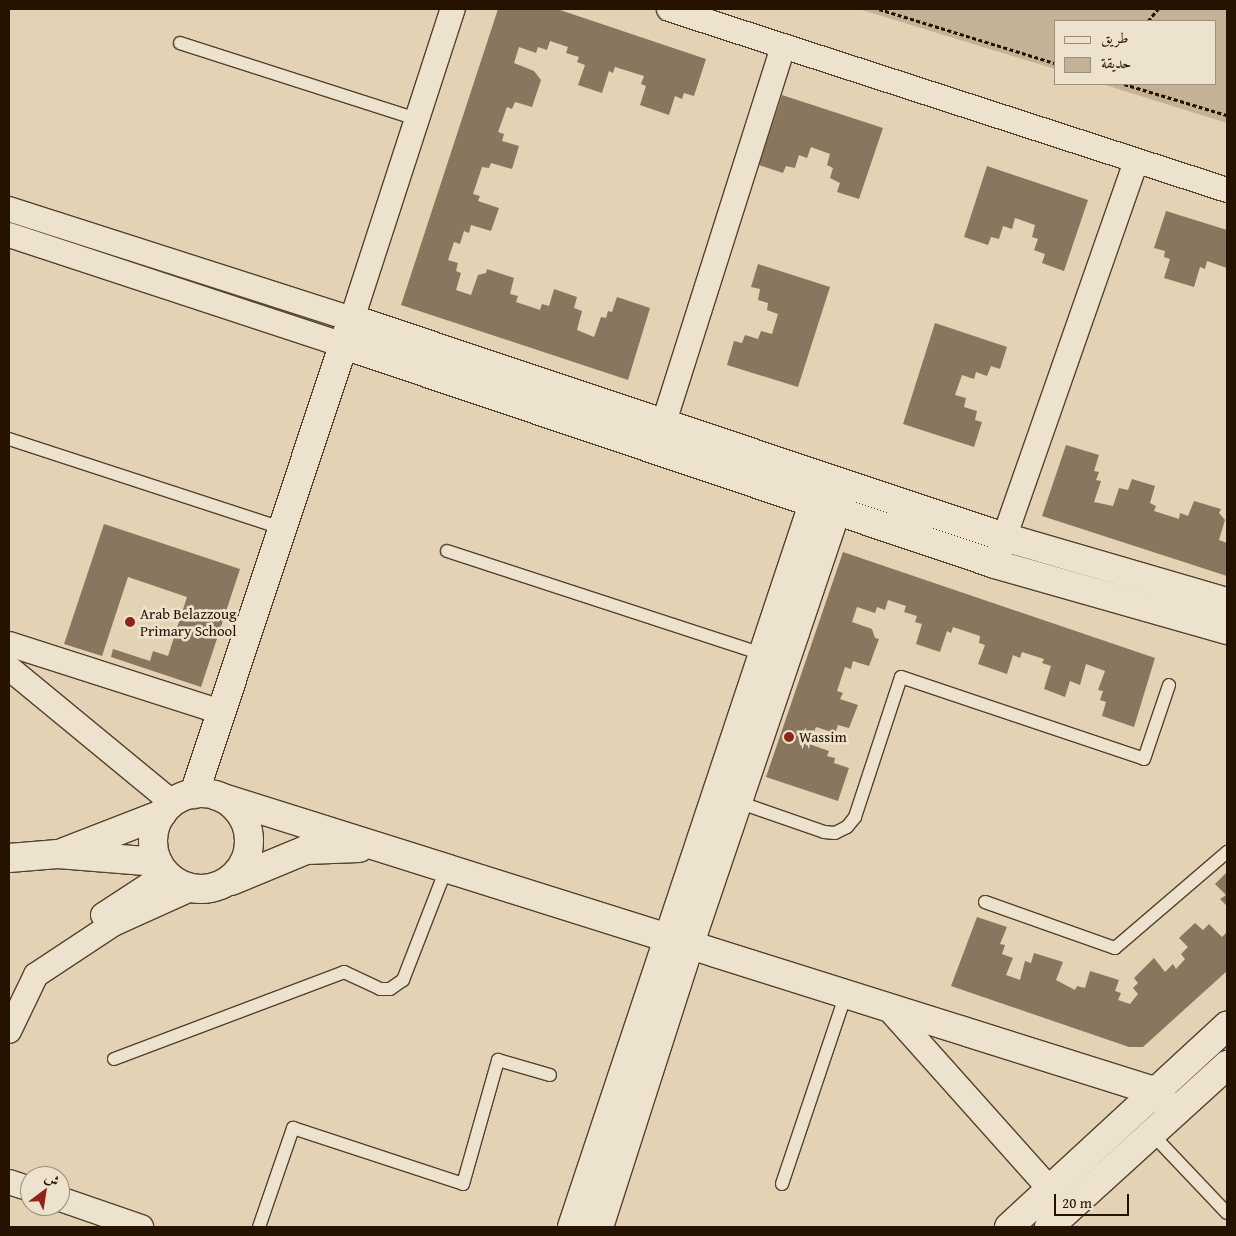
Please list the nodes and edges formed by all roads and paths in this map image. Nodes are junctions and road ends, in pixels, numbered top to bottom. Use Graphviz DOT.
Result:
graph roads {
  1 [pos="453,9"];
  2 [pos="669,9"];
  3 [pos="879,9"];
  4 [pos="1158,9"];
  5 [pos="1149,20"];
  6 [pos="180,43"];
  7 [pos="783,46"];
  8 [pos="1054,62"];
  9 [pos="1127,85"];
  10 [pos="1227,115"];
  11 [pos="417,119"];
  12 [pos="1136,162"];
  13 [pos="1227,190"];
  14 [pos="9,209"];
  15 [pos="9,235"];
  16 [pos="352,318"];
  17 [pos="344,345"];
  18 [pos="664,424"];
  19 [pos="9,440"];
  20 [pos="655,452"];
  21 [pos="833,481"];
  22 [pos="824,508"];
  23 [pos="282,528"];
  24 [pos="1004,537"];
  25 [pos="447,551"];
  26 [pos="995,564"];
  27 [pos="1227,602"];
  28 [pos="1227,630"];
  29 [pos="9,644"];
  30 [pos="774,657"];
  31 [pos="9,668"];
  32 [pos="1169,685"];
  33 [pos="221,712"];
  34 [pos="186,802"];
  35 [pos="738,802"];
  36 [pos="380,848"];
  37 [pos="1227,852"];
  38 [pos="58,854"];
  39 [pos="9,858"];
  40 [pos="162,868"];
  41 [pos="446,868"];
  42 [pos="224,885"];
  43 [pos="191,889"];
  44 [pos="985,902"];
  45 [pos="677,942"];
  46 [pos="36,975"];
  47 [pos="846,994"];
  48 [pos="9,1006"];
  49 [pos="888,1008"];
  50 [pos="1227,1026"];
  51 [pos="9,1031"];
  52 [pos="114,1059"];
  53 [pos="1227,1065"];
  54 [pos="550,1075"];
  55 [pos="1154,1091"];
  56 [pos="1174,1112"];
  57 [pos="1151,1133"];
  58 [pos="782,1184"];
  59 [pos="1050,1188"];
  60 [pos="70,1202"];
  61 [pos="1227,1213"];
  62 [pos="141,1227"];
  63 [pos="259,1227"];
  64 [pos="572,1227"];
  65 [pos="599,1227"];
  66 [pos="1009,1227"];
  67 [pos="1049,1227"];
  1 -- 11 [label="street"];
  2 -- 7 [label="street"];
  3 -- 8 [label="path"];
  4 -- 5 [label="path"];
  6 -- 11 [label="lane"];
  7 -- 12 [label="street"];
  7 -- 18 [label="street"];
  9 -- 10 [label="path"];
  11 -- 16 [label="street"];
  12 -- 13 [label="street"];
  12 -- 24 [label="street"];
  14 -- 16 [label="street"];
  15 -- 17 [label="street"];
  16 -- 17 [label="street"];
  16 -- 18 [label="street"];
  17 -- 20 [label="street"];
  17 -- 23 [label="street"];
  18 -- 20 [label="street"];
  18 -- 21 [label="street"];
  19 -- 23 [label="lane"];
  20 -- 22 [label="street"];
  21 -- 22 [label="street"];
  21 -- 24 [label="street"];
  22 -- 26 [label="street"];
  22 -- 30 [label="street"];
  23 -- 33 [label="street"];
  24 -- 26 [label="street"];
  24 -- 27 [label="street"];
  25 -- 30 [label="lane"];
  26 -- 28 [label="street"];
  29 -- 33 [label="street"];
  30 -- 35 [label="street"];
  30 -- 45 [label="street"];
  31 -- 34 [label="street"];
  32 -- 35 [label="lane"];
  33 -- 34 [label="street"];
  34 -- 36 [label="street"];
  34 -- 38 [label="street"];
  34 -- 40 [label="street"];
  34 -- 42 [label="street"];
  35 -- 45 [label="street"];
  36 -- 41 [label="street"];
  36 -- 42 [label="street"];
  37 -- 44 [label="lane"];
  38 -- 39 [label="street"];
  38 -- 40 [label="street"];
  40 -- 43 [label="street"];
  40 -- 46 [label="street"];
  41 -- 45 [label="street"];
  41 -- 52 [label="lane"];
  42 -- 43 [label="street"];
  43 -- 46 [label="street"];
  45 -- 47 [label="street"];
  45 -- 64 [label="street"];
  45 -- 65 [label="street"];
  46 -- 48 [label="street"];
  46 -- 51 [label="street"];
  47 -- 49 [label="street"];
  47 -- 58 [label="lane"];
  49 -- 55 [label="street"];
  49 -- 59 [label="street"];
  50 -- 55 [label="street"];
  53 -- 56 [label="street"];
  54 -- 63 [label="lane"];
  55 -- 56 [label="street"];
  55 -- 59 [label="street"];
  56 -- 57 [label="street"];
  57 -- 61 [label="lane"];
  57 -- 67 [label="street"];
  59 -- 66 [label="street"];
  60 -- 62 [label="street"];
}
